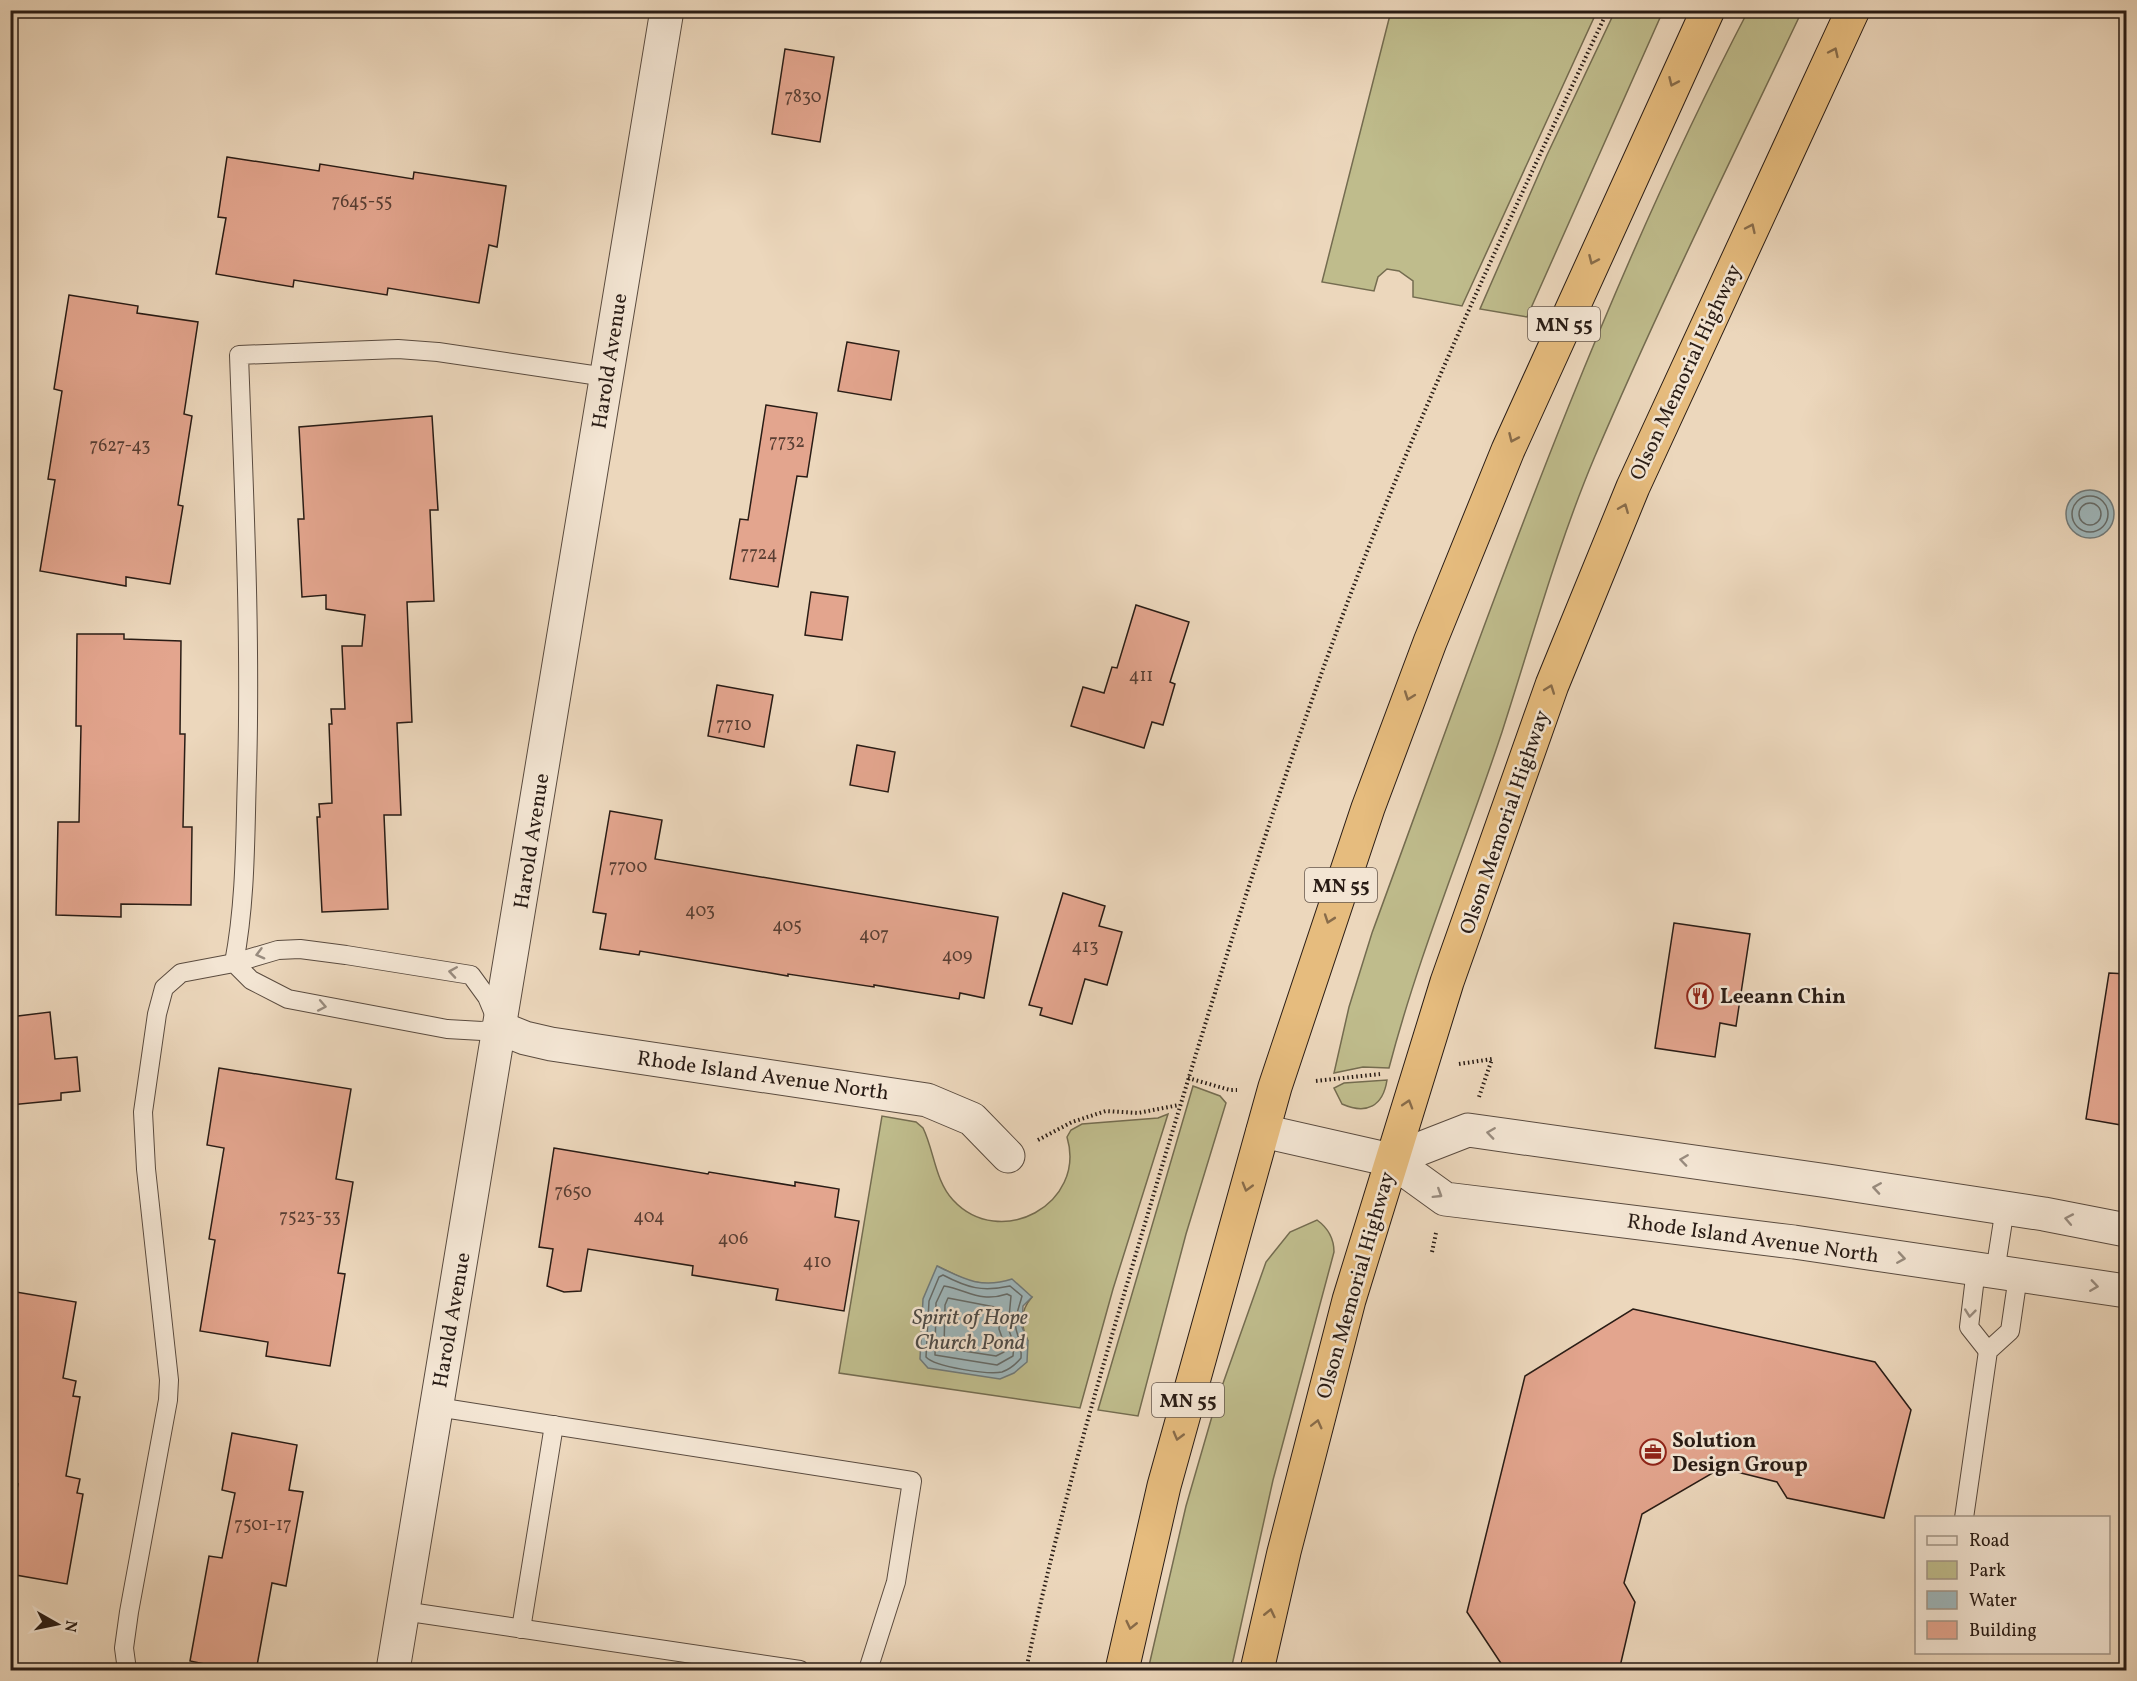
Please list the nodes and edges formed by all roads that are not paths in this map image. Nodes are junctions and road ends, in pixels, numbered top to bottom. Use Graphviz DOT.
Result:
graph roads {
  1 [pos="667,10"];
  2 [pos="1692,10"];
  3 [pos="1708,10"];
  4 [pos="1853,10"];
  5 [pos="1687,52"];
  6 [pos="606,377"];
  7 [pos="234,963"];
  8 [pos="501,1028"];
  9 [pos="1263,1131"];
  10 [pos="1008,1156"];
  11 [pos="1391,1160"];
  12 [pos="2005,1208"];
  13 [pos="2127,1230"];
  14 [pos="1996,1272"];
  15 [pos="2127,1291"];
  16 [pos="1988,1351"];
  17 [pos="437,1407"];
  18 [pos="554,1425"];
  19 [pos="1964,1516"];
  20 [pos="403,1611"];
  21 [pos="521,1629"];
  22 [pos="127,1671"];
  23 [pos="393,1671"];
  24 [pos="800,1671"];
  25 [pos="868,1671"];
  26 [pos="1122,1671"];
  27 [pos="1257,1671"];
  1 -- 6 [label="street, Harold Avenue"];
  2 -- 5 [label="highway"];
  3 -- 5 [label="highway, MN 55"];
  11 -- 4 [label="highway, Olson Memorial Highway, one-way"];
  5 -- 9 [label="highway, MN 55, one-way"];
  6 -- 7 [label="lane"];
  6 -- 8 [label="street, Harold Avenue"];
  7 -- 8 [label="lane, one-way"];
  8 -- 7 [label="lane, one-way"];
  7 -- 22 [label="lane"];
  8 -- 10 [label="street, Rhode Island Avenue North"];
  8 -- 17 [label="street, Harold Avenue"];
  9 -- 11 [label="street, Rhode Island Avenue North"];
  9 -- 26 [label="highway, MN 55, one-way"];
  12 -- 11 [label="street, one-way"];
  11 -- 14 [label="street, Rhode Island Avenue North, one-way"];
  27 -- 11 [label="highway, Olson Memorial Highway, one-way"];
  13 -- 12 [label="street, one-way"];
  12 -- 14 [label="lane"];
  14 -- 15 [label="street, Rhode Island Avenue North, one-way"];
  14 -- 16 [label="lane"];
  14 -- 16 [label="lane, one-way"];
  16 -- 19 [label="lane"];
  17 -- 18 [label="lane"];
  17 -- 20 [label="street, Harold Avenue"];
  18 -- 21 [label="lane"];
  18 -- 25 [label="lane"];
  20 -- 21 [label="lane"];
  20 -- 23 [label="street, Harold Avenue"];
  21 -- 24 [label="lane"];
}
